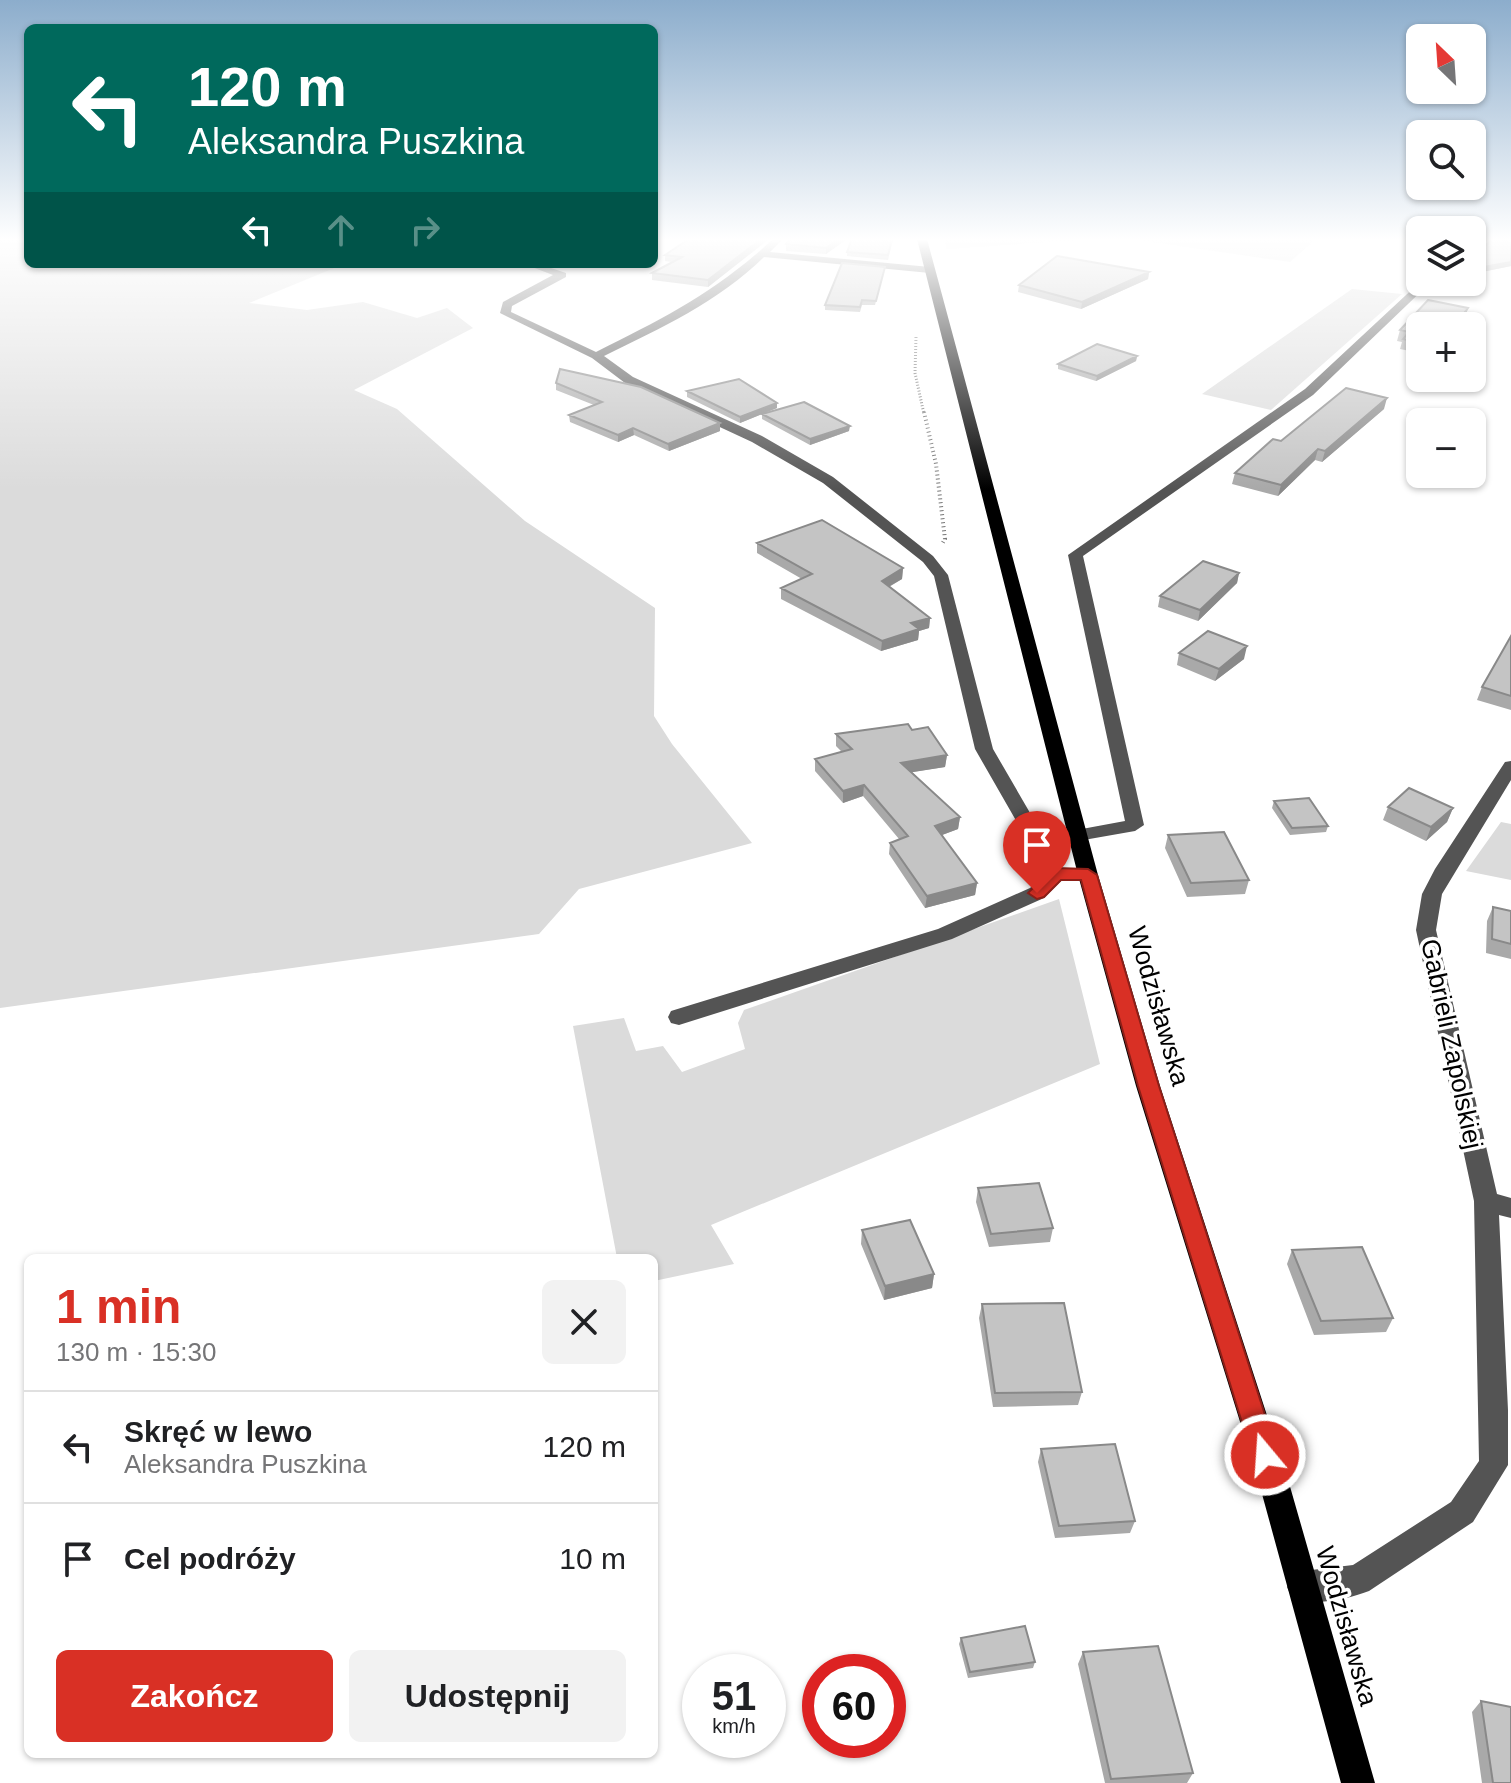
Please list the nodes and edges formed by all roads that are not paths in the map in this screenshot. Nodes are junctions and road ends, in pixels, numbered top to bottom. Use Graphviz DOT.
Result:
graph roads {
  1 [pos="524,322"];
  2 [pos="664,322"];
  3 [pos="944,322"];
  4 [pos="1383,322"];
  5 [pos="596,356"];
  6 [pos="1508,775"];
  7 [pos="1078,835"];
  8 [pos="1056,874"];
  9 [pos="1088,875"];
  10 [pos="679,1017"];
  11 [pos="1486,1201"];
  12 [pos="1511,1208"];
  13 [pos="1303,1587"];
  14 [pos="1358,1783"];
  1 -- 5 [label="street"];
  2 -- 5 [label="street"];
  3 -- 7 [label="main road, Wodzisławska"];
  4 -- 7 [label="street"];
  5 -- 8 [label="street"];
  6 -- 11 [label="street, Gabrieli Zapolskiej"];
  7 -- 9 [label="main road, Wodzisławska"];
  8 -- 9 [label="street"];
  8 -- 10 [label="street"];
  9 -- 13 [label="main road, Wodzisławska"];
  11 -- 12 [label="street"];
  11 -- 13 [label="street, Gabrieli Zapolskiej"];
  13 -- 14 [label="main road, Wodzisławska"];
}
